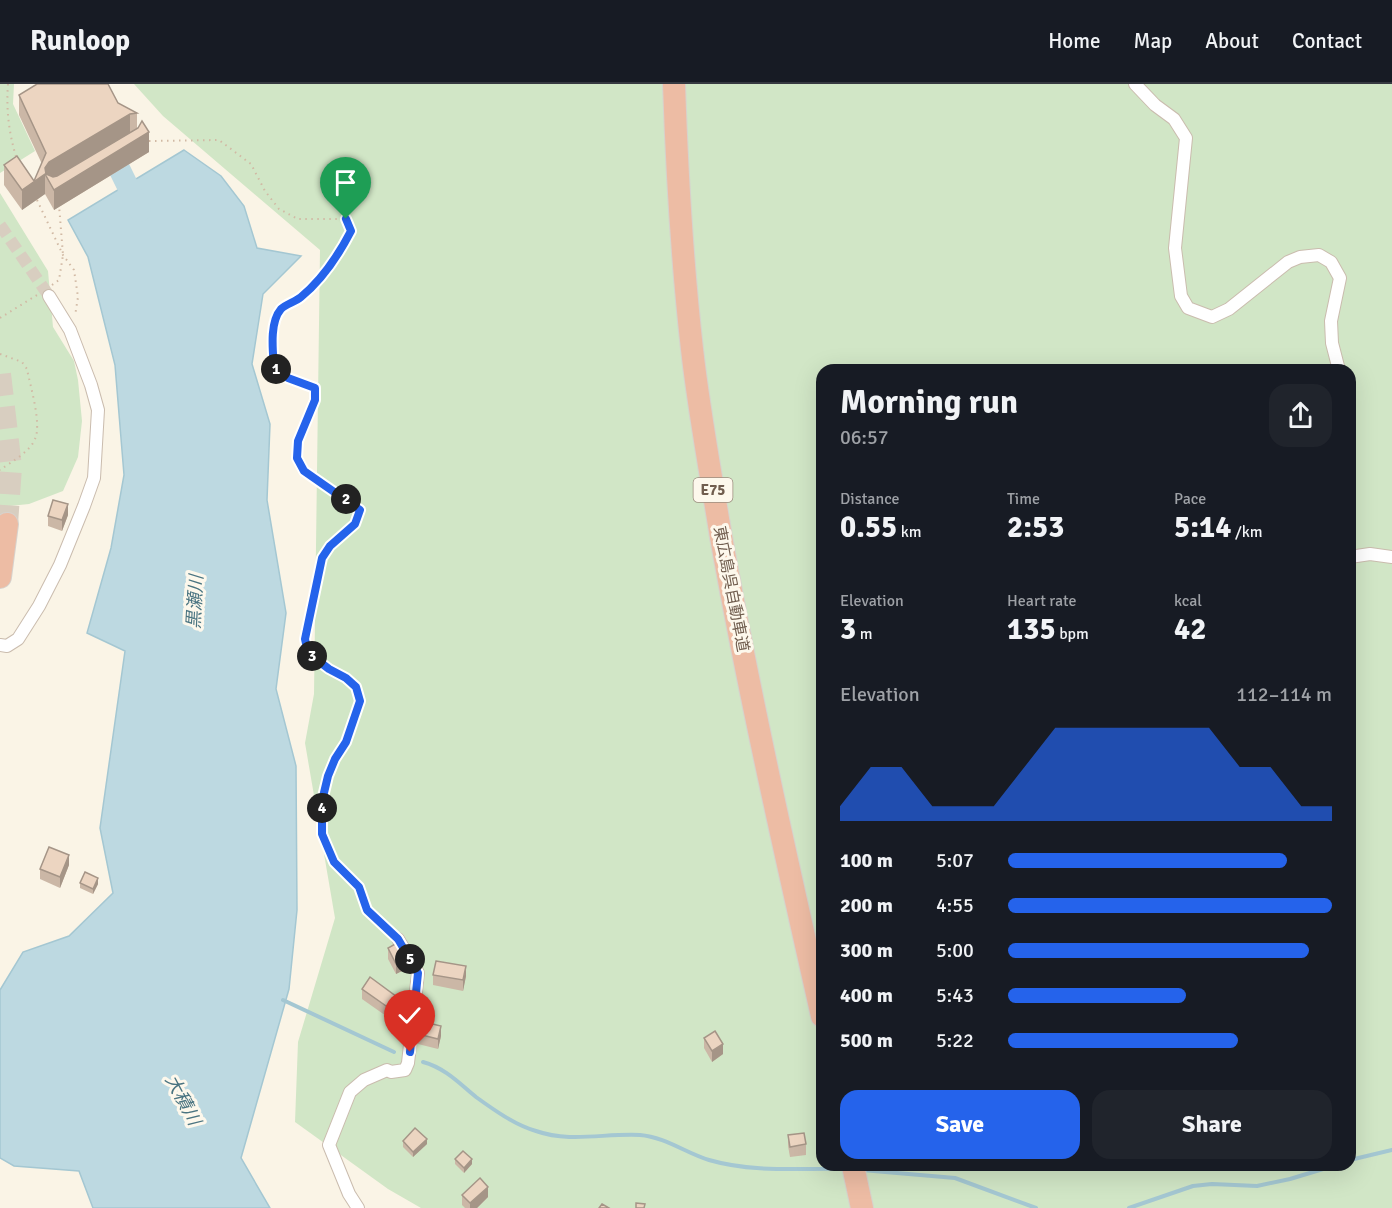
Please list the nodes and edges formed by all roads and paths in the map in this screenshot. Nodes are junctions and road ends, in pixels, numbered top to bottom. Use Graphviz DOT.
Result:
graph roads {
  1 [pos="8,84"];
  2 [pos="674,84"];
  3 [pos="1135,84"];
  4 [pos="146,141"];
  5 [pos="19,164"];
  6 [pos="34,195"];
  7 [pos="58,202"];
  8 [pos="63,255"];
  9 [pos="50,296"];
  10 [pos="70,330"];
  11 [pos="0,354"];
  12 [pos="1337,364"];
  13 [pos="0,470"];
  14 [pos="8,524"];
  15 [pos="1356,556"];
  16 [pos="1392,557"];
  17 [pos="0,577"];
  18 [pos="0,645"];
  19 [pos="398,939"];
  20 [pos="816,990"];
  21 [pos="854,1171"];
  22 [pos="358,1208"];
  23 [pos="862,1208"];
  1 -- 5 [label="path"];
  2 -- 20 [label="highway, 東広島呉自動車道 / E75"];
  3 -- 12 [label="street"];
  4 -- 19 [label="path"];
  6 -- 8 [label="path"];
  7 -- 8 [label="path"];
  8 -- 10 [label="path"];
  9 -- 10 [label="street"];
  10 -- 18 [label="street"];
  11 -- 13 [label="path"];
  14 -- 17 [label="highway"];
  15 -- 16 [label="street"];
  19 -- 22 [label="street"];
  21 -- 23 [label="highway"];
}
